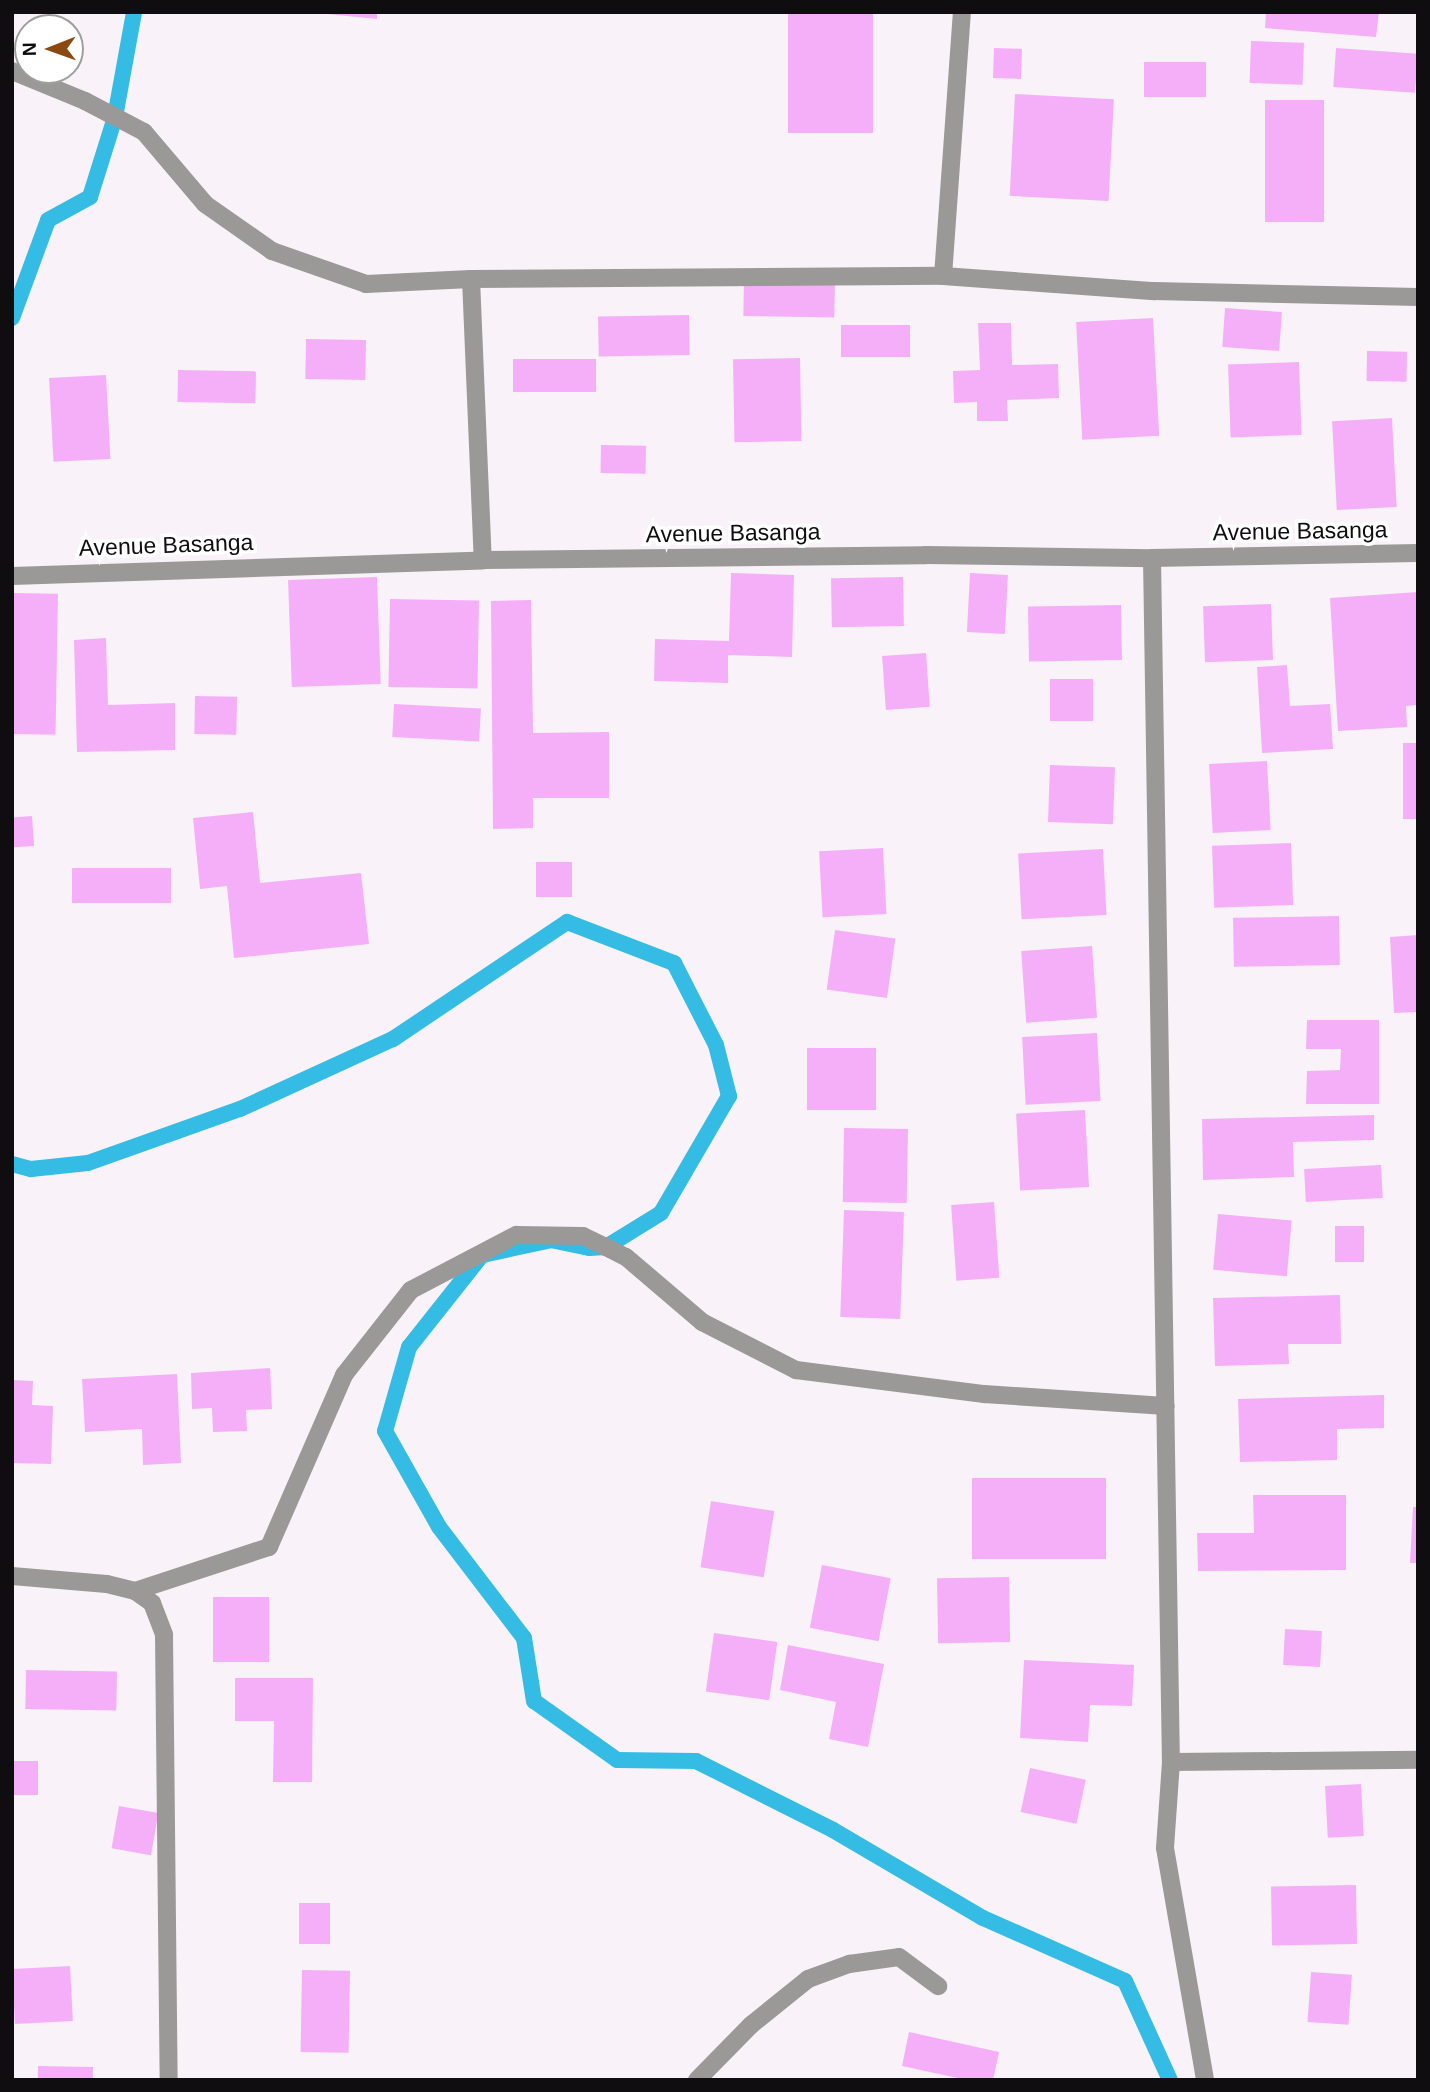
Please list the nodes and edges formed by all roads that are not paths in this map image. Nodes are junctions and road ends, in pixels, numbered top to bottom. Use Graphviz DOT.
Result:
graph roads {
  1 [pos="962,12"];
  2 [pos="12,71"];
  3 [pos="943,276"];
  4 [pos="471,279"];
  5 [pos="1418,297"];
  6 [pos="1418,553"];
  7 [pos="1152,558"];
  8 [pos="483,560"];
  9 [pos="12,576"];
  10 [pos="1166,1406"];
  11 [pos="12,1576"];
  12 [pos="135,1591"];
  13 [pos="1418,1760"];
  14 [pos="1171,1762"];
  15 [pos="938,1986"];
  16 [pos="169,2080"];
  17 [pos="697,2080"];
  18 [pos="1205,2080"];
  1 -- 3 [label="street"];
  2 -- 4 [label="street"];
  3 -- 4 [label="street"];
  3 -- 5 [label="street"];
  4 -- 8 [label="street"];
  6 -- 7 [label="street, Avenue Basanga"];
  7 -- 8 [label="street, Avenue Basanga"];
  7 -- 10 [label="street"];
  8 -- 9 [label="street, Avenue Basanga"];
  10 -- 12 [label="street"];
  10 -- 14 [label="street"];
  11 -- 12 [label="street"];
  12 -- 16 [label="street"];
  13 -- 14 [label="street"];
  14 -- 18 [label="street"];
  15 -- 17 [label="street"];
}
